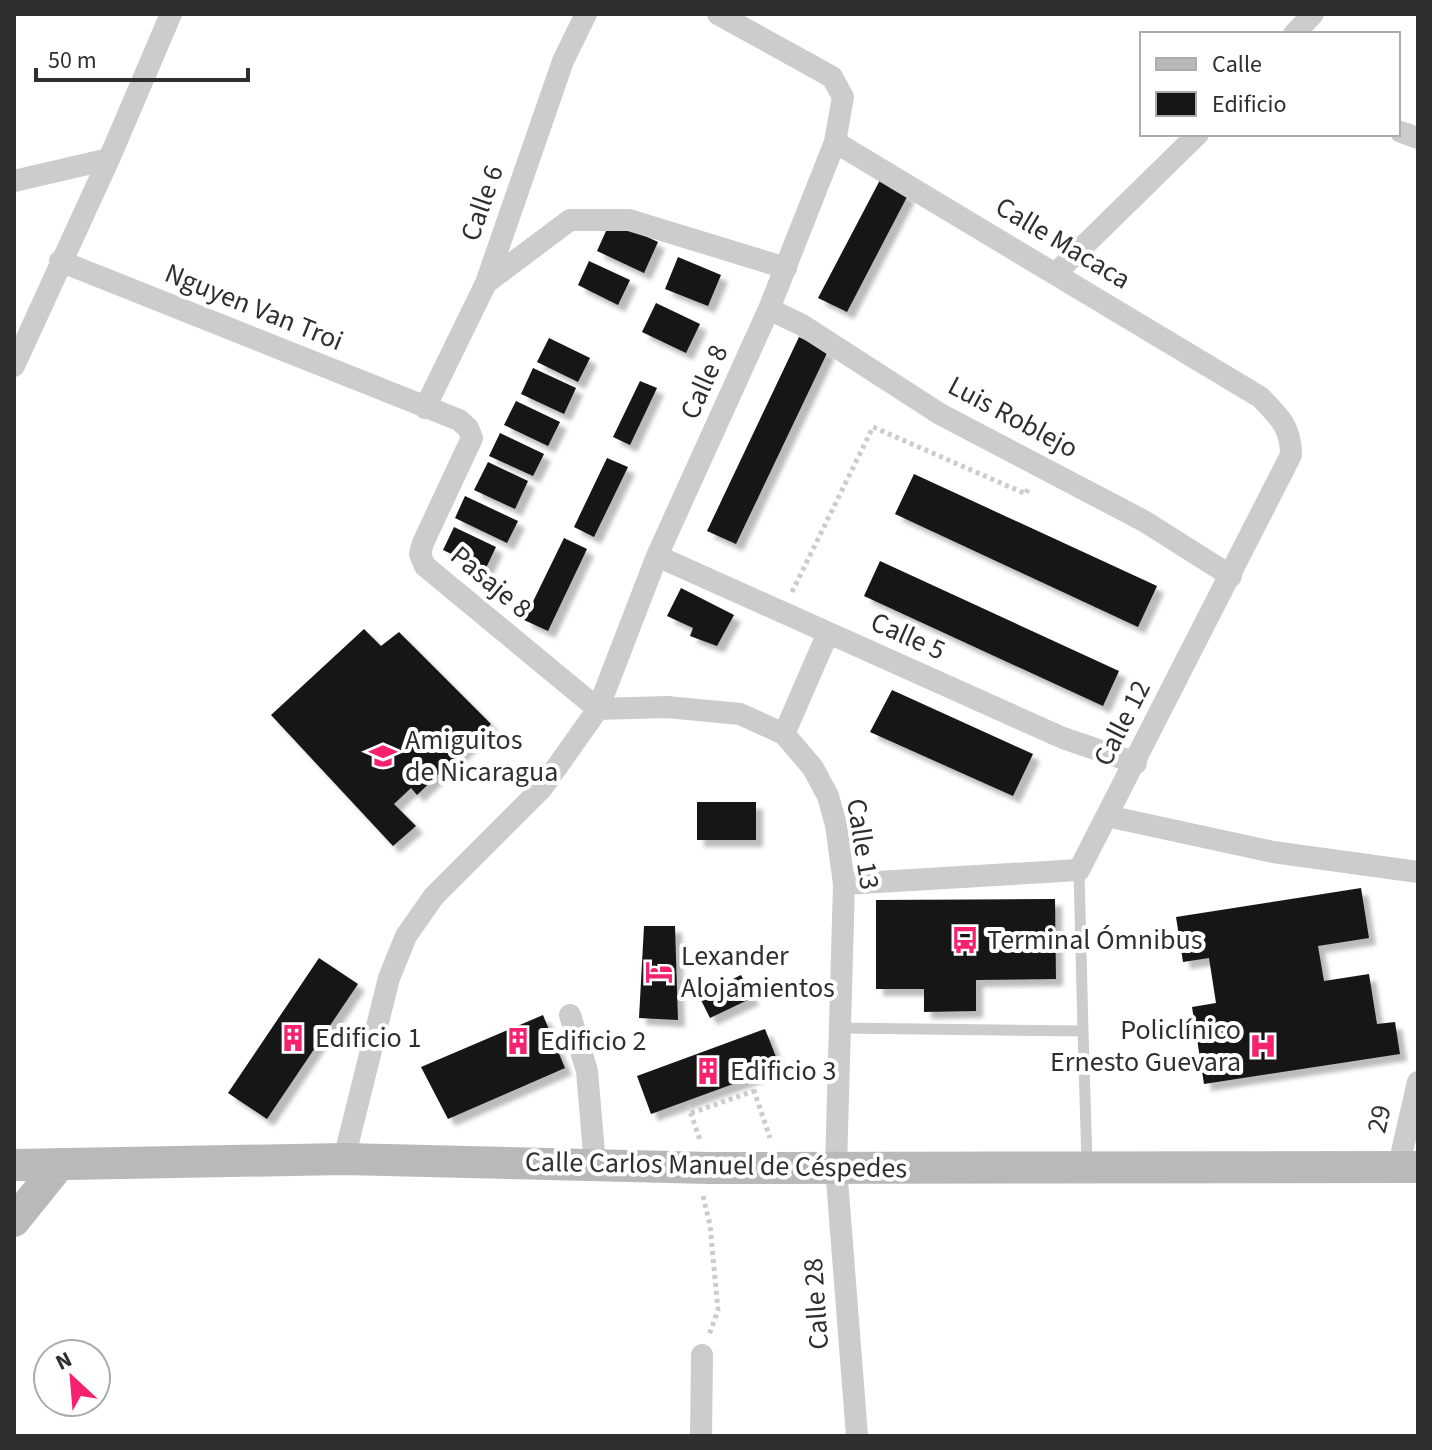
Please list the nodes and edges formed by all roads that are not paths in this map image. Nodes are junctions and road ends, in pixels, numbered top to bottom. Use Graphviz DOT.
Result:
graph roads {
  1 [pos="171,14"];
  2 [pos="586,14"];
  3 [pos="718,14"];
  4 [pos="1313,14"];
  5 [pos="1296,32"];
  6 [pos="1196,136"];
  7 [pos="835,142"];
  8 [pos="109,159"];
  9 [pos="14,181"];
  10 [pos="60,261"];
  11 [pos="786,268"];
  12 [pos="1055,274"];
  13 [pos="486,283"];
  14 [pos="769,309"];
  15 [pos="14,366"];
  16 [pos="1260,397"];
  17 [pos="425,408"];
  18 [pos="468,428"];
  19 [pos="657,556"];
  20 [pos="1231,576"];
  21 [pos="828,633"];
  22 [pos="598,709"];
  23 [pos="784,734"];
  24 [pos="1136,763"];
  25 [pos="1107,816"];
  26 [pos="1079,870"];
  27 [pos="1418,872"];
  28 [pos="844,884"];
  29 [pos="570,1015"];
  30 [pos="840,1028"];
  31 [pos="1083,1031"];
  32 [pos="1418,1082"];
  33 [pos="344,1159"];
  34 [pos="60,1164"];
  35 [pos="14,1165"];
  36 [pos="595,1165"];
  37 [pos="836,1167"];
  38 [pos="1087,1168"];
  39 [pos="1408,1168"];
  40 [pos="14,1221"];
  41 [pos="702,1355"];
  42 [pos="701,1436"];
  43 [pos="857,1436"];
  1 -- 8 [label="street"];
  2 -- 13 [label="street, Calle 6"];
  3 -- 7 [label="street, Calle 8"];
  4 -- 5 [label="street"];
  6 -- 12 [label="street"];
  7 -- 11 [label="street, Calle 8"];
  7 -- 12 [label="street, Calle Macaca"];
  8 -- 9 [label="street"];
  8 -- 10 [label="street"];
  10 -- 15 [label="street"];
  10 -- 17 [label="street, Nguyen Van Troi"];
  11 -- 13 [label="street"];
  11 -- 14 [label="street, Calle 8"];
  12 -- 16 [label="street, Calle Macaca"];
  13 -- 17 [label="street, Calle 6"];
  14 -- 19 [label="street, Calle 8"];
  14 -- 20 [label="street, Luis Roblejo"];
  16 -- 20 [label="street, Calle 12"];
  17 -- 18 [label="street, Nguyen Van Troi"];
  18 -- 22 [label="street, Pasaje 8"];
  19 -- 21 [label="street, Calle 5"];
  19 -- 22 [label="street, Calle 8"];
  20 -- 24 [label="street, Calle 12"];
  21 -- 23 [label="street"];
  21 -- 24 [label="street, Calle 5"];
  22 -- 23 [label="street, Calle 13"];
  22 -- 33 [label="street, Calle 8"];
  23 -- 28 [label="street, Calle 13"];
  24 -- 25 [label="street, Calle 12"];
  25 -- 26 [label="street, Calle 12"];
  25 -- 27 [label="street"];
  26 -- 28 [label="street"];
  26 -- 31 [label="lane"];
  28 -- 30 [label="street, Calle 13"];
  29 -- 36 [label="street"];
  30 -- 31 [label="lane"];
  30 -- 37 [label="street, Calle 13"];
  31 -- 38 [label="lane"];
  32 -- 39 [label="street, 29"];
  33 -- 34 [label="main road, Calle Carlos Manuel de Céspedes"];
  33 -- 36 [label="main road, Calle Carlos Manuel de Céspedes"];
  34 -- 35 [label="main road, Calle Carlos Manuel de Céspedes"];
  34 -- 40 [label="main road"];
  36 -- 37 [label="main road, Calle Carlos Manuel de Céspedes"];
  37 -- 38 [label="main road, Calle Carlos Manuel de Céspedes"];
  37 -- 43 [label="street, Calle 28"];
  38 -- 39 [label="main road, Calle Carlos Manuel de Céspedes"];
  41 -- 42 [label="street"];
}
